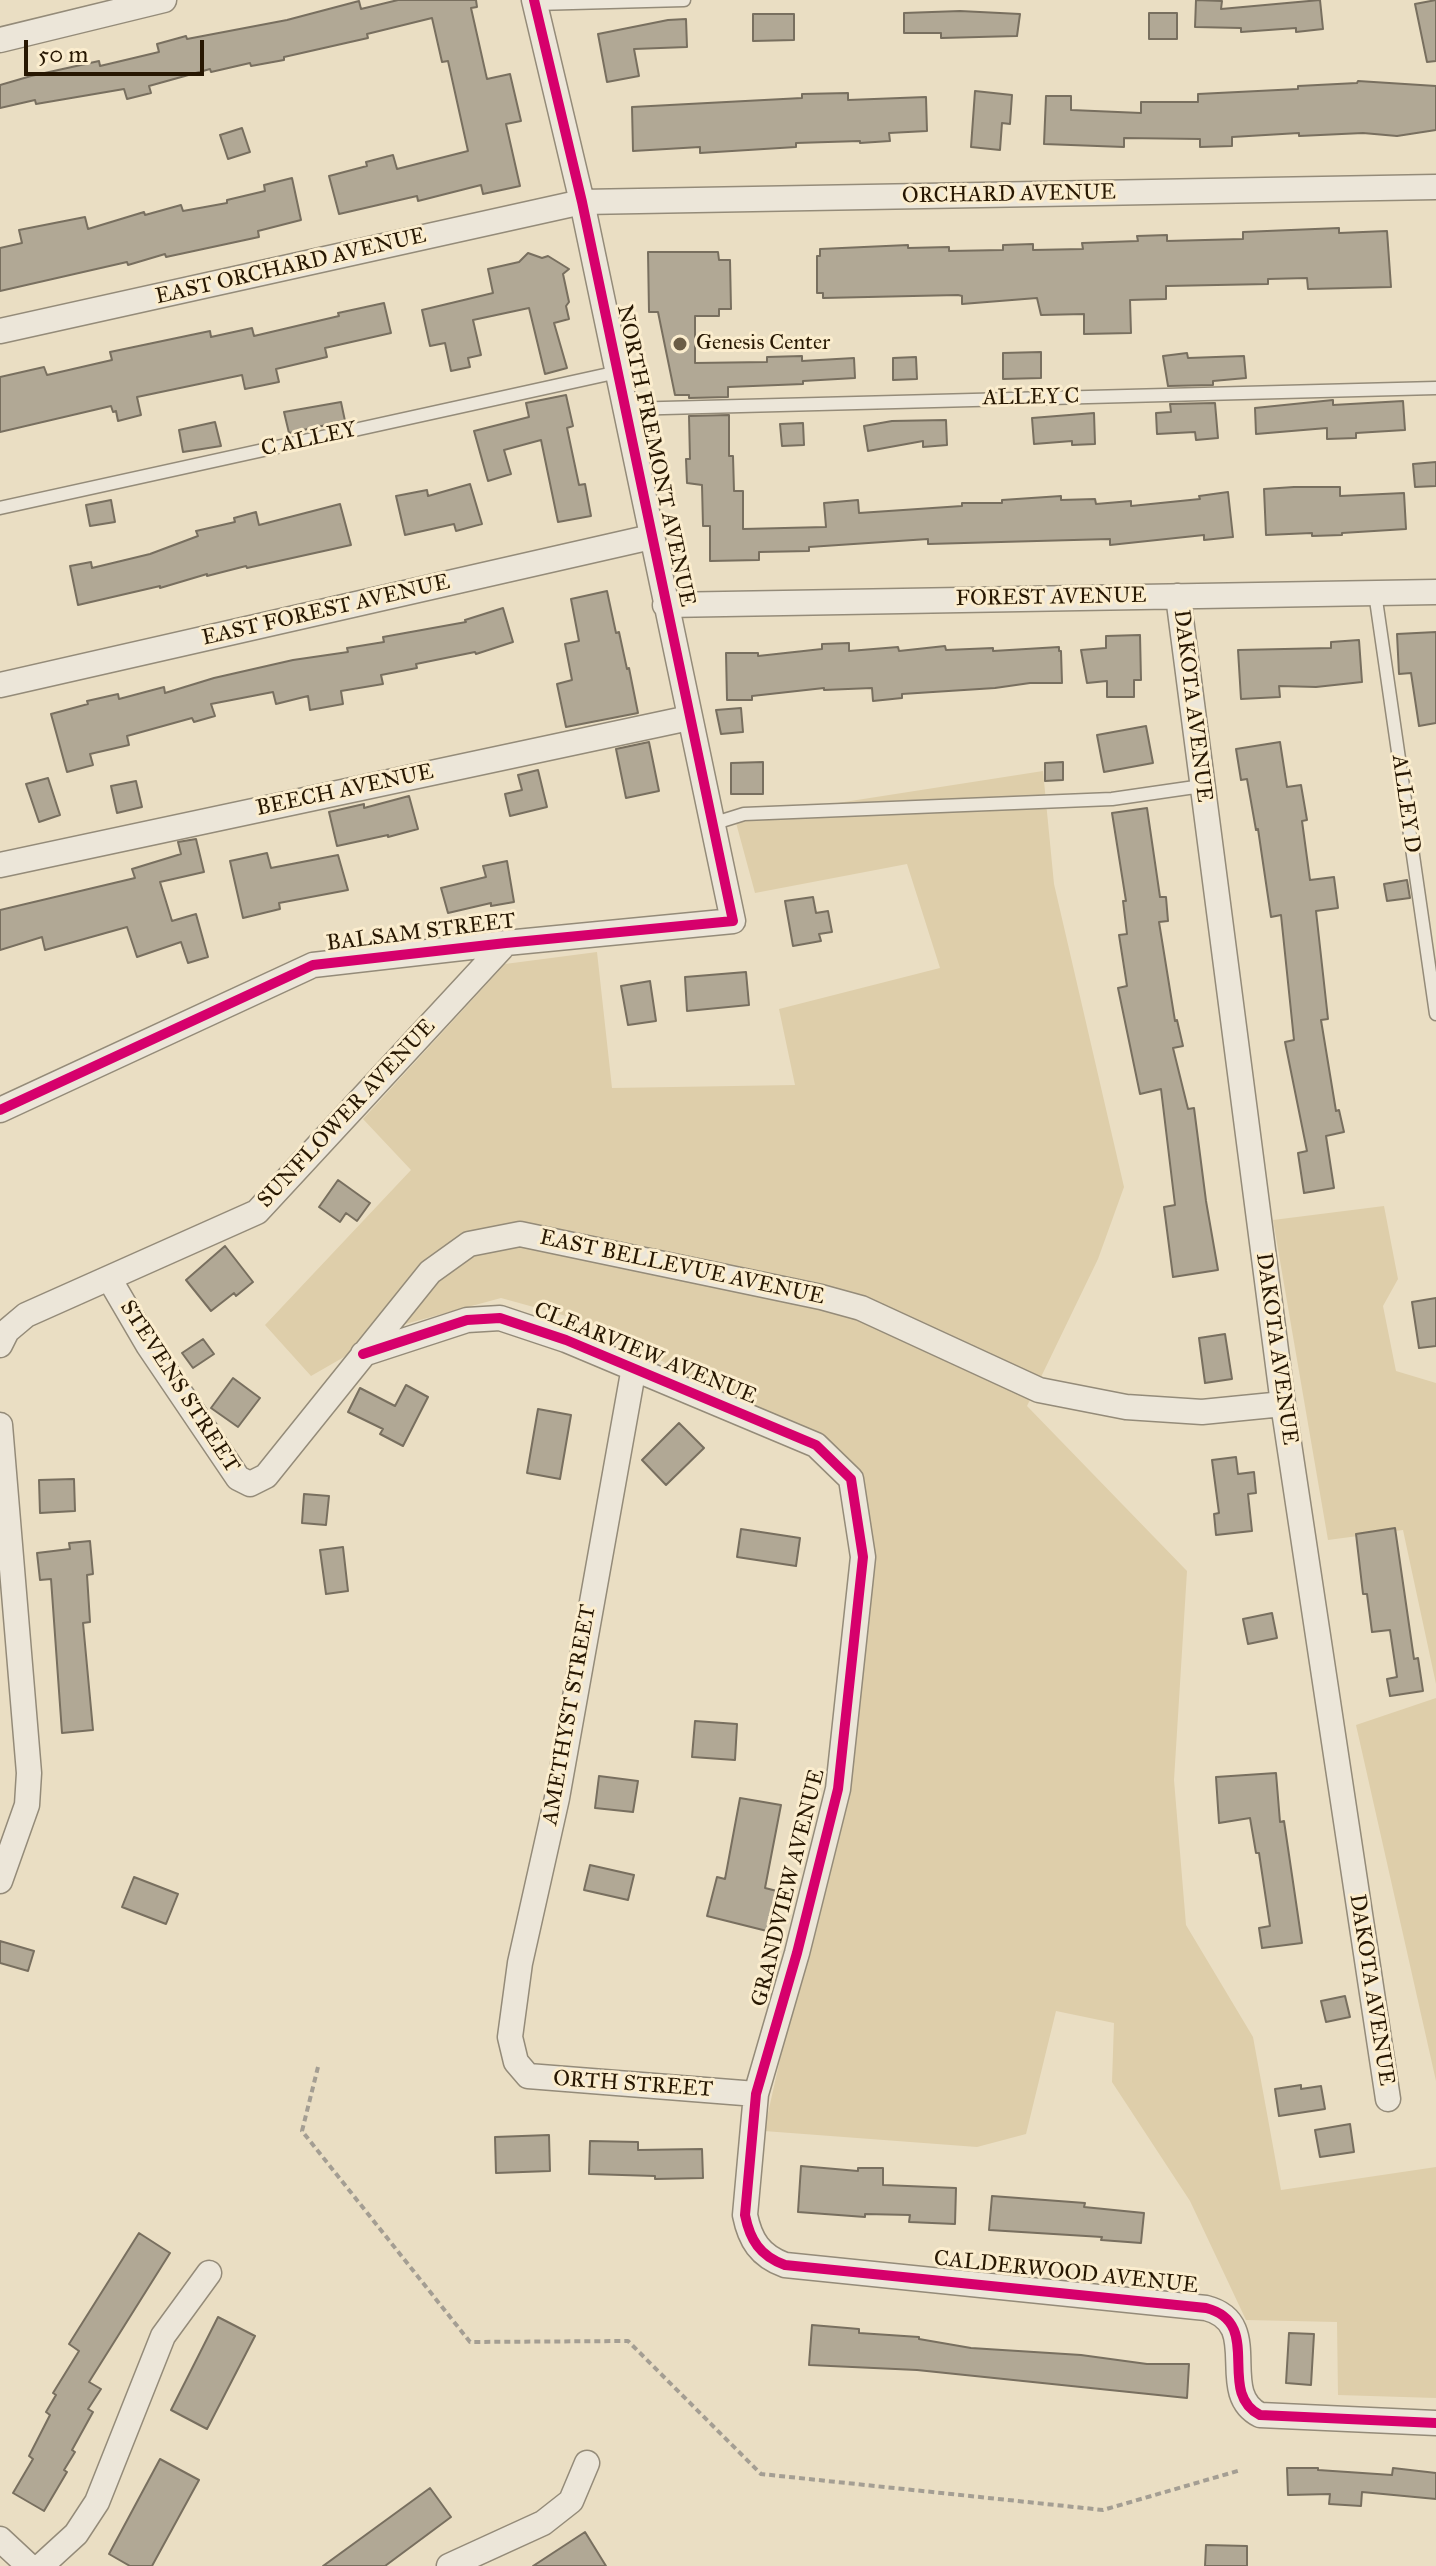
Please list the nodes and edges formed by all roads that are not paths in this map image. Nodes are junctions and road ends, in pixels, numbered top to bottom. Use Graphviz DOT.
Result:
graph roads {
  1 [pos="164,0"];
  2 [pos="684,0"];
  3 [pos="535,2"];
  4 [pos="0,40"];
  5 [pos="1436,187"];
  6 [pos="582,202"];
  7 [pos="0,331"];
  8 [pos="618,372"];
  9 [pos="1436,388"];
  10 [pos="625,409"];
  11 [pos="0,508"];
  12 [pos="651,537"];
  13 [pos="1436,592"];
  14 [pos="1375,593"];
  15 [pos="1178,596"];
  16 [pos="665,605"];
  17 [pos="0,685"];
  18 [pos="689,718"];
  19 [pos="1202,786"];
  20 [pos="712,824"];
  21 [pos="0,865"];
  22 [pos="733,921"];
  23 [pos="506,943"];
  24 [pos="1436,1014"];
  25 [pos="0,1110"];
  26 [pos="110,1280"];
  27 [pos="0,1345"];
  28 [pos="363,1354"];
  29 [pos="634,1367"];
  30 [pos="1283,1404"];
  31 [pos="0,1425"];
  32 [pos="851,1479"];
  33 [pos="257,1482"];
  34 [pos="0,1881"];
  35 [pos="516,2062"];
  36 [pos="756,2094"];
  37 [pos="1388,2099"];
  38 [pos="761,2252"];
  39 [pos="209,2273"];
  40 [pos="1436,2423"];
  41 [pos="587,2463"];
  42 [pos="0,2539"];
  43 [pos="29,2566"];
  44 [pos="41,2566"];
  45 [pos="449,2566"];
  1 -- 4 [label="street"];
  2 -- 3 [label="lane"];
  3 -- 6 [label="street, NORTH FREMONT AVENUE"];
  5 -- 6 [label="street, ORCHARD AVENUE"];
  6 -- 7 [label="street, EAST ORCHARD AVENUE"];
  6 -- 8 [label="street, NORTH FREMONT AVENUE"];
  8 -- 10 [label="street, NORTH FREMONT AVENUE"];
  8 -- 11 [label="lane, C ALLEY"];
  9 -- 10 [label="lane, ALLEY C"];
  10 -- 12 [label="street, NORTH FREMONT AVENUE"];
  12 -- 16 [label="street, NORTH FREMONT AVENUE"];
  12 -- 17 [label="street, EAST FOREST AVENUE"];
  13 -- 14 [label="street, FOREST AVENUE"];
  14 -- 15 [label="street, FOREST AVENUE"];
  14 -- 24 [label="lane, ALLEY D"];
  15 -- 16 [label="street, FOREST AVENUE"];
  15 -- 19 [label="street, DAKOTA AVENUE"];
  16 -- 18 [label="street, NORTH FREMONT AVENUE"];
  18 -- 20 [label="street, NORTH FREMONT AVENUE"];
  18 -- 21 [label="street, BEECH AVENUE"];
  19 -- 20 [label="lane"];
  19 -- 30 [label="street, DAKOTA AVENUE"];
  20 -- 22 [label="street, NORTH FREMONT AVENUE"];
  22 -- 23 [label="street, BALSAM STREET"];
  23 -- 25 [label="street, BALSAM STREET"];
  23 -- 26 [label="street, SUNFLOWER AVENUE"];
  26 -- 27 [label="street, SUNFLOWER AVENUE"];
  26 -- 33 [label="street, STEVENS STREET"];
  28 -- 29 [label="street, CLEARVIEW AVENUE"];
  28 -- 30 [label="street, EAST BELLEVUE AVENUE"];
  28 -- 33 [label="street, EAST BELLEVUE AVENUE"];
  29 -- 32 [label="street, CLEARVIEW AVENUE"];
  29 -- 35 [label="street, AMETHYST STREET"];
  30 -- 37 [label="street, DAKOTA AVENUE"];
  31 -- 34 [label="street"];
  32 -- 36 [label="street, GRANDVIEW AVENUE"];
  35 -- 36 [label="street, ORTH STREET"];
  36 -- 38 [label="street, GRANDVIEW AVENUE"];
  38 -- 40 [label="street, CALDERWOOD AVENUE"];
  39 -- 44 [label="street"];
  41 -- 45 [label="street"];
  42 -- 43 [label="street"];
}
